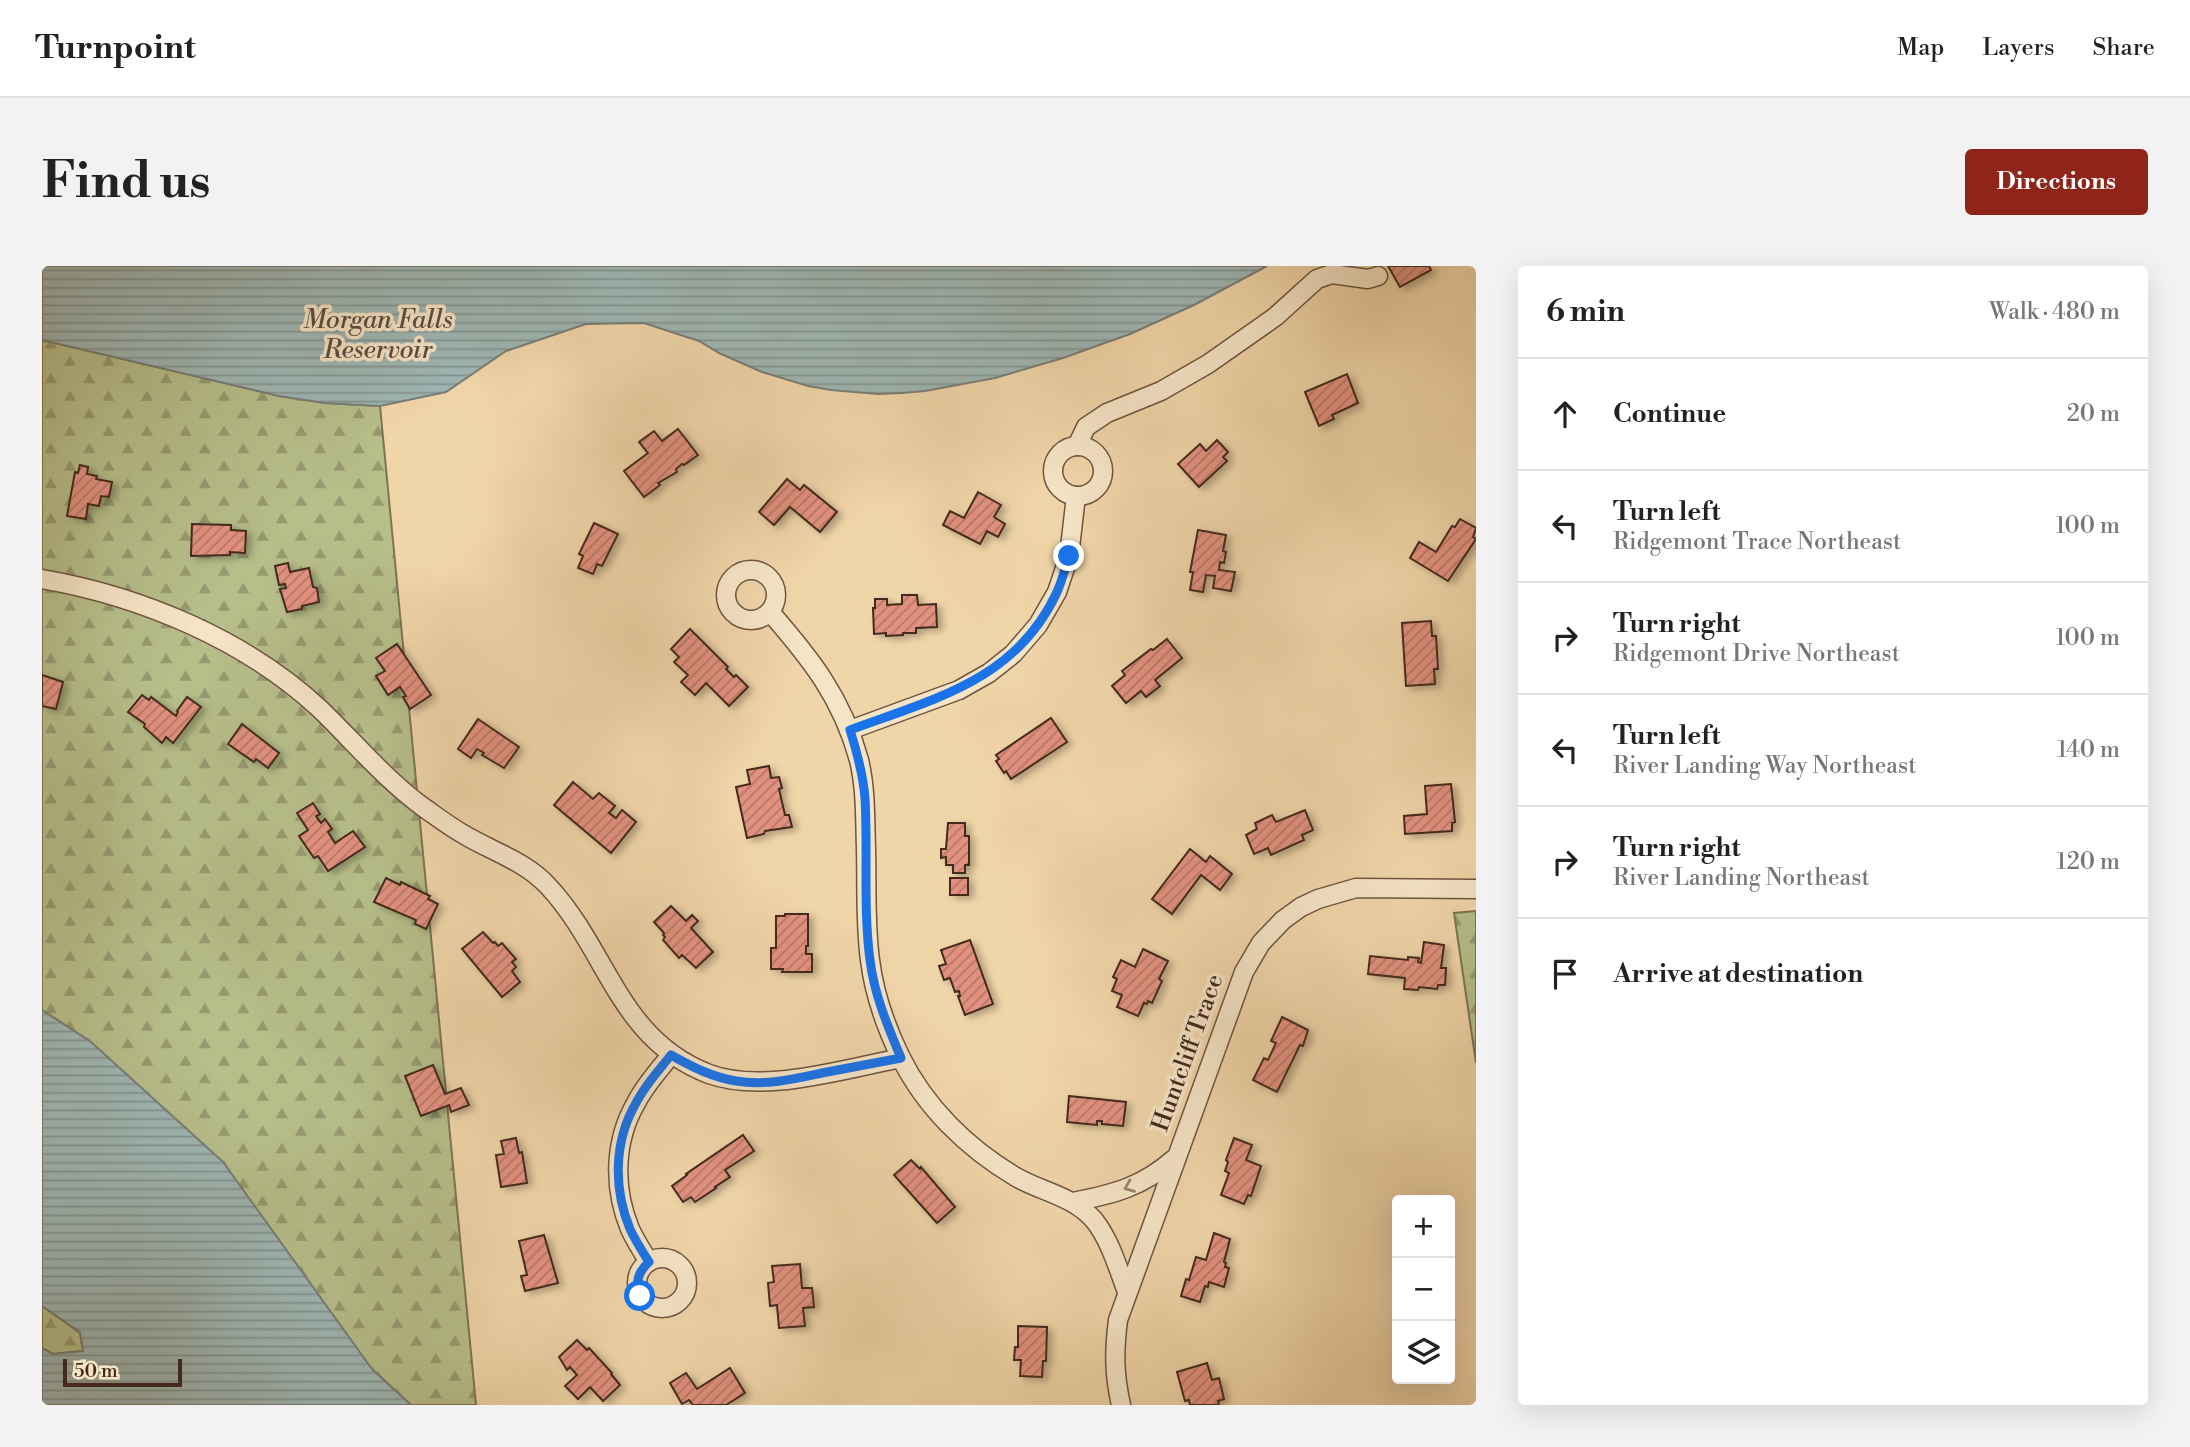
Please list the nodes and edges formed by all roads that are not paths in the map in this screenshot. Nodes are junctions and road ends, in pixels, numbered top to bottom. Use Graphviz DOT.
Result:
graph roads {
  1 [pos="1378,276"];
  2 [pos="1077,446"];
  3 [pos="1076,496"];
  4 [pos="42,579"];
  5 [pos="770,611"];
  6 [pos="850,730"];
  7 [pos="1476,889"];
  8 [pos="671,1055"];
  9 [pos="901,1058"];
  10 [pos="1177,1156"];
  11 [pos="1073,1202"];
  12 [pos="649,1262"];
  13 [pos="1127,1292"];
  14 [pos="1121,1405"];
  1 -- 2 [label="street"];
  2 -- 3 [label="street"];
  2 -- 3 [label="street"];
  3 -- 6 [label="street"];
  4 -- 8 [label="street"];
  5 -- 6 [label="street"];
  6 -- 9 [label="street"];
  7 -- 10 [label="street, Huntcliff Trace"];
  8 -- 9 [label="street"];
  8 -- 12 [label="street"];
  9 -- 11 [label="street"];
  10 -- 11 [label="street, one-way"];
  10 -- 13 [label="street, Huntcliff Trace"];
  11 -- 13 [label="street"];
  13 -- 14 [label="street, Huntcliff Trace"];
}
